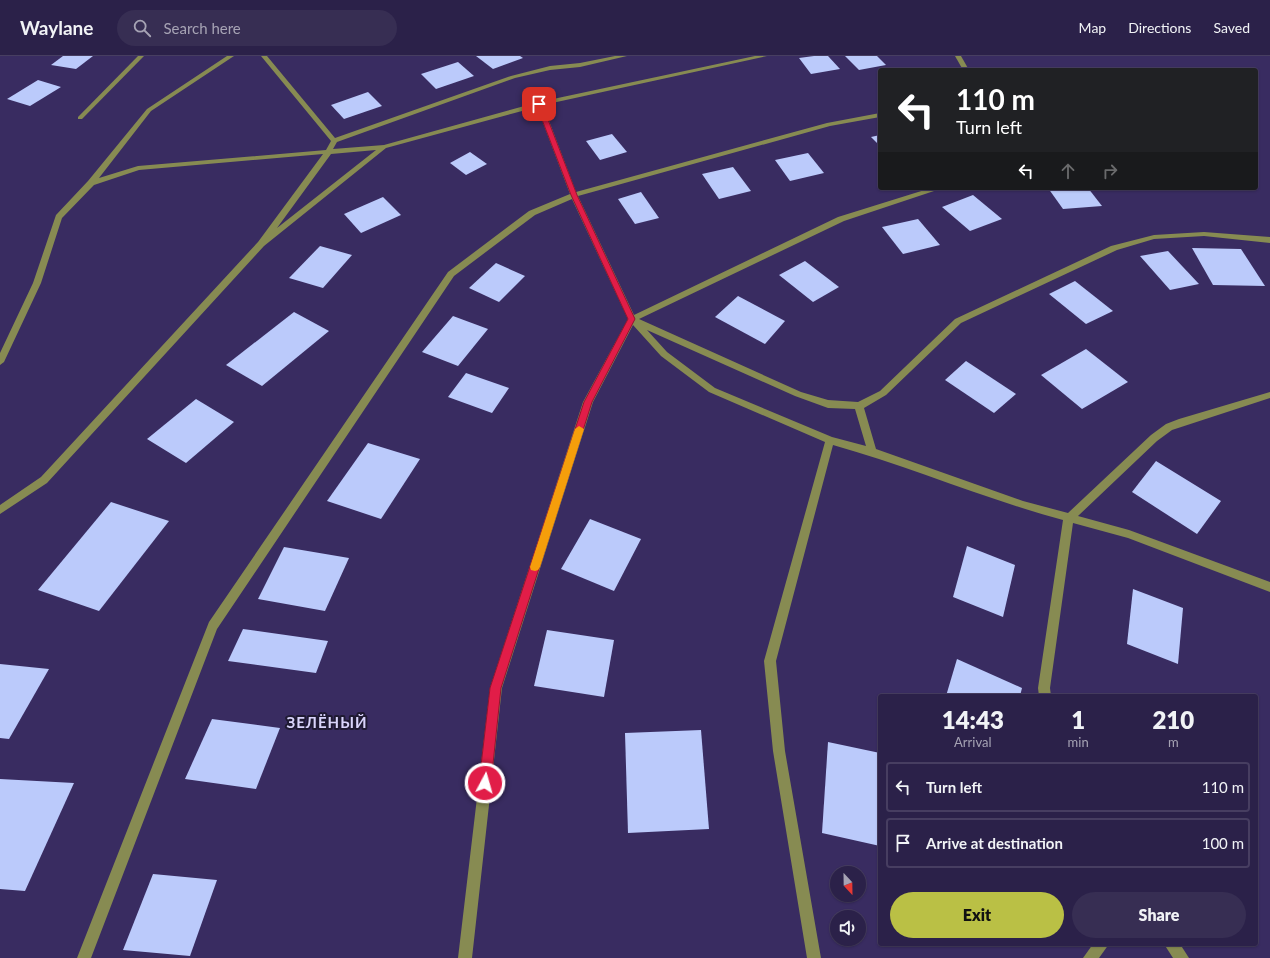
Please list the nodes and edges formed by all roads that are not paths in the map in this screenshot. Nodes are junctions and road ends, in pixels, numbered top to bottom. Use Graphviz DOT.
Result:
graph roads {
  1 [pos="141,56"];
  2 [pos="231,56"];
  3 [pos="264,56"];
  4 [pos="624,56"];
  5 [pos="764,56"];
  6 [pos="958,56"];
  7 [pos="965,68"];
  8 [pos="539,104"];
  9 [pos="878,115"];
  10 [pos="80,118"];
  11 [pos="334,141"];
  12 [pos="384,147"];
  13 [pos="329,151"];
  14 [pos="91,183"];
  15 [pos="933,190"];
  16 [pos="574,195"];
  17 [pos="1270,240"];
  18 [pos="261,244"];
  19 [pos="632,319"];
  20 [pos="0,362"];
  21 [pos="1270,395"];
  22 [pos="859,406"];
  23 [pos="830,440"];
  24 [pos="872,452"];
  25 [pos="0,510"];
  26 [pos="1068,519"];
  27 [pos="1270,587"];
  28 [pos="1045,694"];
  29 [pos="1100,946"];
  30 [pos="1173,946"];
  31 [pos="84,958"];
  32 [pos="465,958"];
  33 [pos="814,958"];
  34 [pos="1090,958"];
  35 [pos="1182,958"];
  1 -- 10 [label="street"];
  2 -- 14 [label="street"];
  3 -- 11 [label="street"];
  4 -- 11 [label="street"];
  5 -- 8 [label="street"];
  6 -- 7 [label="street"];
  8 -- 12 [label="street"];
  8 -- 16 [label="street"];
  9 -- 16 [label="street"];
  11 -- 13 [label="street"];
  12 -- 13 [label="street"];
  12 -- 18 [label="street"];
  13 -- 14 [label="street"];
  13 -- 18 [label="street"];
  14 -- 20 [label="street"];
  15 -- 19 [label="street"];
  16 -- 19 [label="street"];
  16 -- 31 [label="street"];
  17 -- 22 [label="street"];
  18 -- 25 [label="street"];
  19 -- 22 [label="street"];
  19 -- 23 [label="street"];
  19 -- 32 [label="street"];
  21 -- 26 [label="street"];
  22 -- 24 [label="street"];
  23 -- 24 [label="street"];
  23 -- 33 [label="street"];
  24 -- 26 [label="street"];
  26 -- 27 [label="street"];
  26 -- 28 [label="street"];
  29 -- 34 [label="street"];
  30 -- 35 [label="street"];
}
